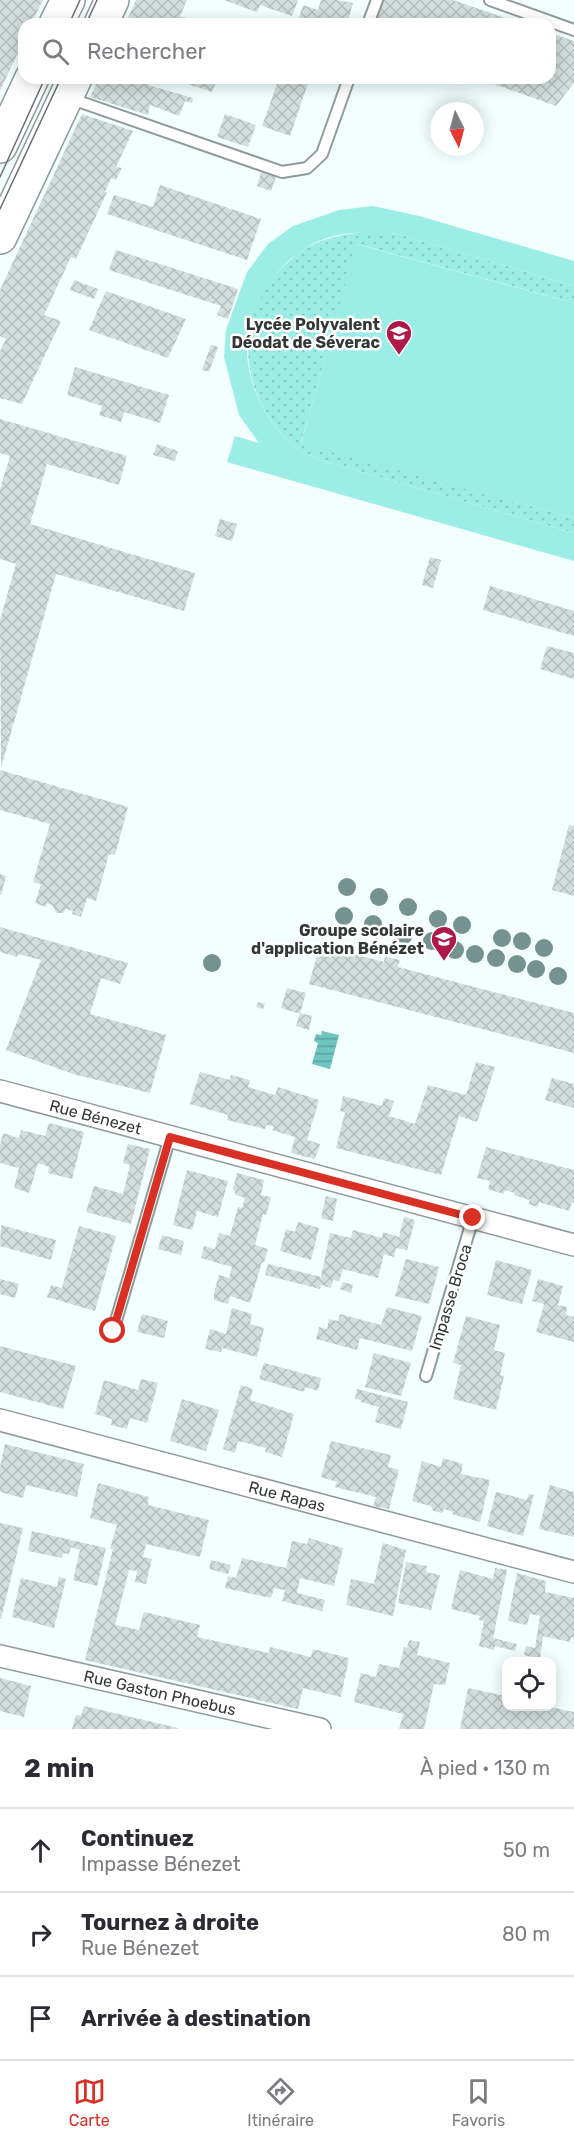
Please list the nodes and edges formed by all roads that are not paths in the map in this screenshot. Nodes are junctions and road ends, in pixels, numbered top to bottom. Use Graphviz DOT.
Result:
graph roads {
  1 [pos="68,0"];
  2 [pos="112,0"];
  3 [pos="377,0"];
  4 [pos="490,0"];
  5 [pos="60,18"];
  6 [pos="104,18"];
  7 [pos="370,18"];
  8 [pos="540,18"];
  9 [pos="556,24"];
  10 [pos="574,30"];
  11 [pos="29,84"];
  12 [pos="347,84"];
  13 [pos="71,87"];
  14 [pos="0,147"];
  15 [pos="0,237"];
  16 [pos="0,1091"];
  17 [pos="170,1137"];
  18 [pos="473,1218"];
  19 [pos="574,1245"];
  20 [pos="113,1331"];
  21 [pos="426,1376"];
  22 [pos="0,1420"];
  23 [pos="574,1572"];
  24 [pos="0,1656"];
  25 [pos="320,1729"];
  1 -- 5 [label="main road"];
  2 -- 6 [label="main road"];
  3 -- 7 [label="lane"];
  4 -- 8 [label="lane"];
  9 -- 10 [label="lane"];
  11 -- 14 [label="main road"];
  12 -- 13 [label="lane"];
  13 -- 15 [label="main road"];
  16 -- 17 [label="street, Rue Bénezet"];
  17 -- 18 [label="street, Rue Bénezet"];
  17 -- 20 [label="lane"];
  18 -- 19 [label="street, Rue Bénezet"];
  18 -- 21 [label="lane, Impasse Broca"];
  22 -- 23 [label="street, Rue Rapas"];
  24 -- 25 [label="street, Rue Gaston Phoebus"];
}
